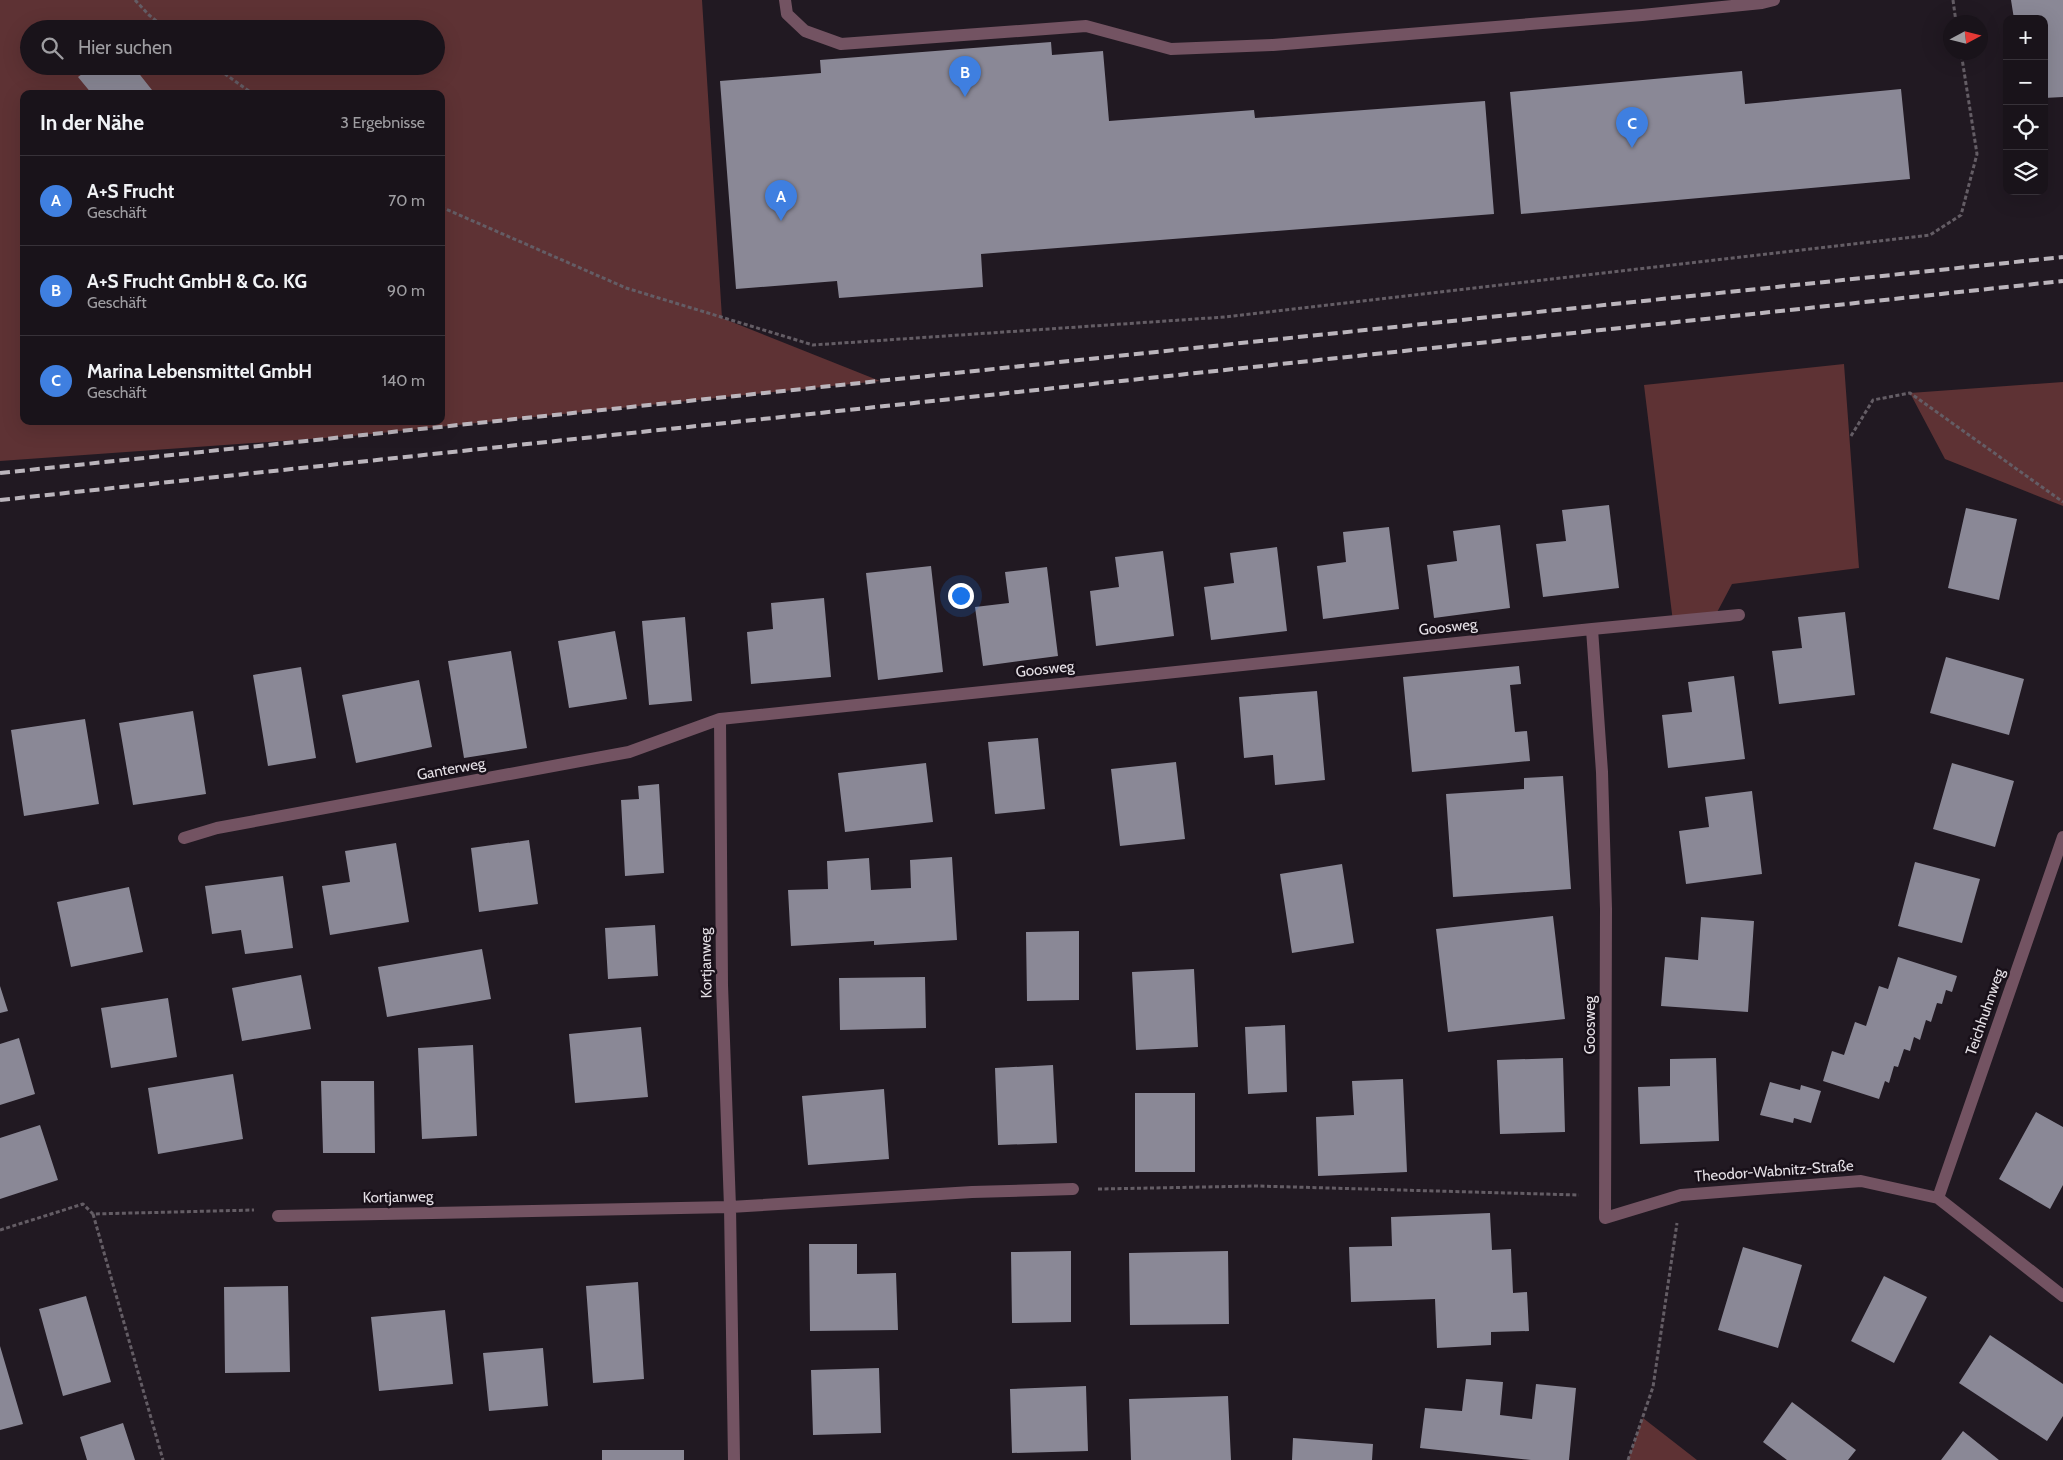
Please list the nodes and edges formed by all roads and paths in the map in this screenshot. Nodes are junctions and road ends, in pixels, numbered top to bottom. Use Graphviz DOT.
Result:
graph roads {
  1 [pos="135,0"];
  2 [pos="785,0"];
  3 [pos="1774,0"];
  4 [pos="1952,0"];
  5 [pos="1955,15"];
  6 [pos="155,20"];
  7 [pos="1962,60"];
  8 [pos="227,75"];
  9 [pos="247,90"];
  10 [pos="445,209"];
  11 [pos="1851,436"];
  12 [pos="2063,502"];
  13 [pos="1739,616"];
  14 [pos="1592,629"];
  15 [pos="720,719"];
  16 [pos="2063,837"];
  17 [pos="184,838"];
  18 [pos="1073,1189"];
  19 [pos="1681,1195"];
  20 [pos="1938,1198"];
  21 [pos="730,1207"];
  22 [pos="93,1214"];
  23 [pos="278,1216"];
  24 [pos="1605,1218"];
  25 [pos="0,1230"];
  26 [pos="2063,1296"];
  27 [pos="163,1460"];
  28 [pos="734,1460"];
  29 [pos="1628,1460"];
  1 -- 6 [label="path"];
  2 -- 3 [label="street"];
  4 -- 5 [label="path"];
  7 -- 10 [label="path"];
  8 -- 9 [label="path"];
  11 -- 12 [label="path"];
  13 -- 14 [label="street"];
  14 -- 15 [label="street, Goosweg"];
  14 -- 24 [label="street, Goosweg"];
  15 -- 17 [label="street, Ganterweg"];
  15 -- 21 [label="street, Kortjanweg"];
  16 -- 20 [label="street, Teichhuhnweg"];
  18 -- 21 [label="street, Kortjanweg"];
  18 -- 24 [label="path"];
  19 -- 20 [label="street, Theodor-Wabnitz-Straße"];
  19 -- 24 [label="street, Theodor-Wabnitz-Straße"];
  19 -- 29 [label="path"];
  20 -- 26 [label="street, Theodor-Wabnitz-Straße"];
  21 -- 23 [label="street, Kortjanweg"];
  21 -- 28 [label="street, Kortjanweg"];
  22 -- 23 [label="path"];
  22 -- 25 [label="path"];
  22 -- 27 [label="path"];
}
